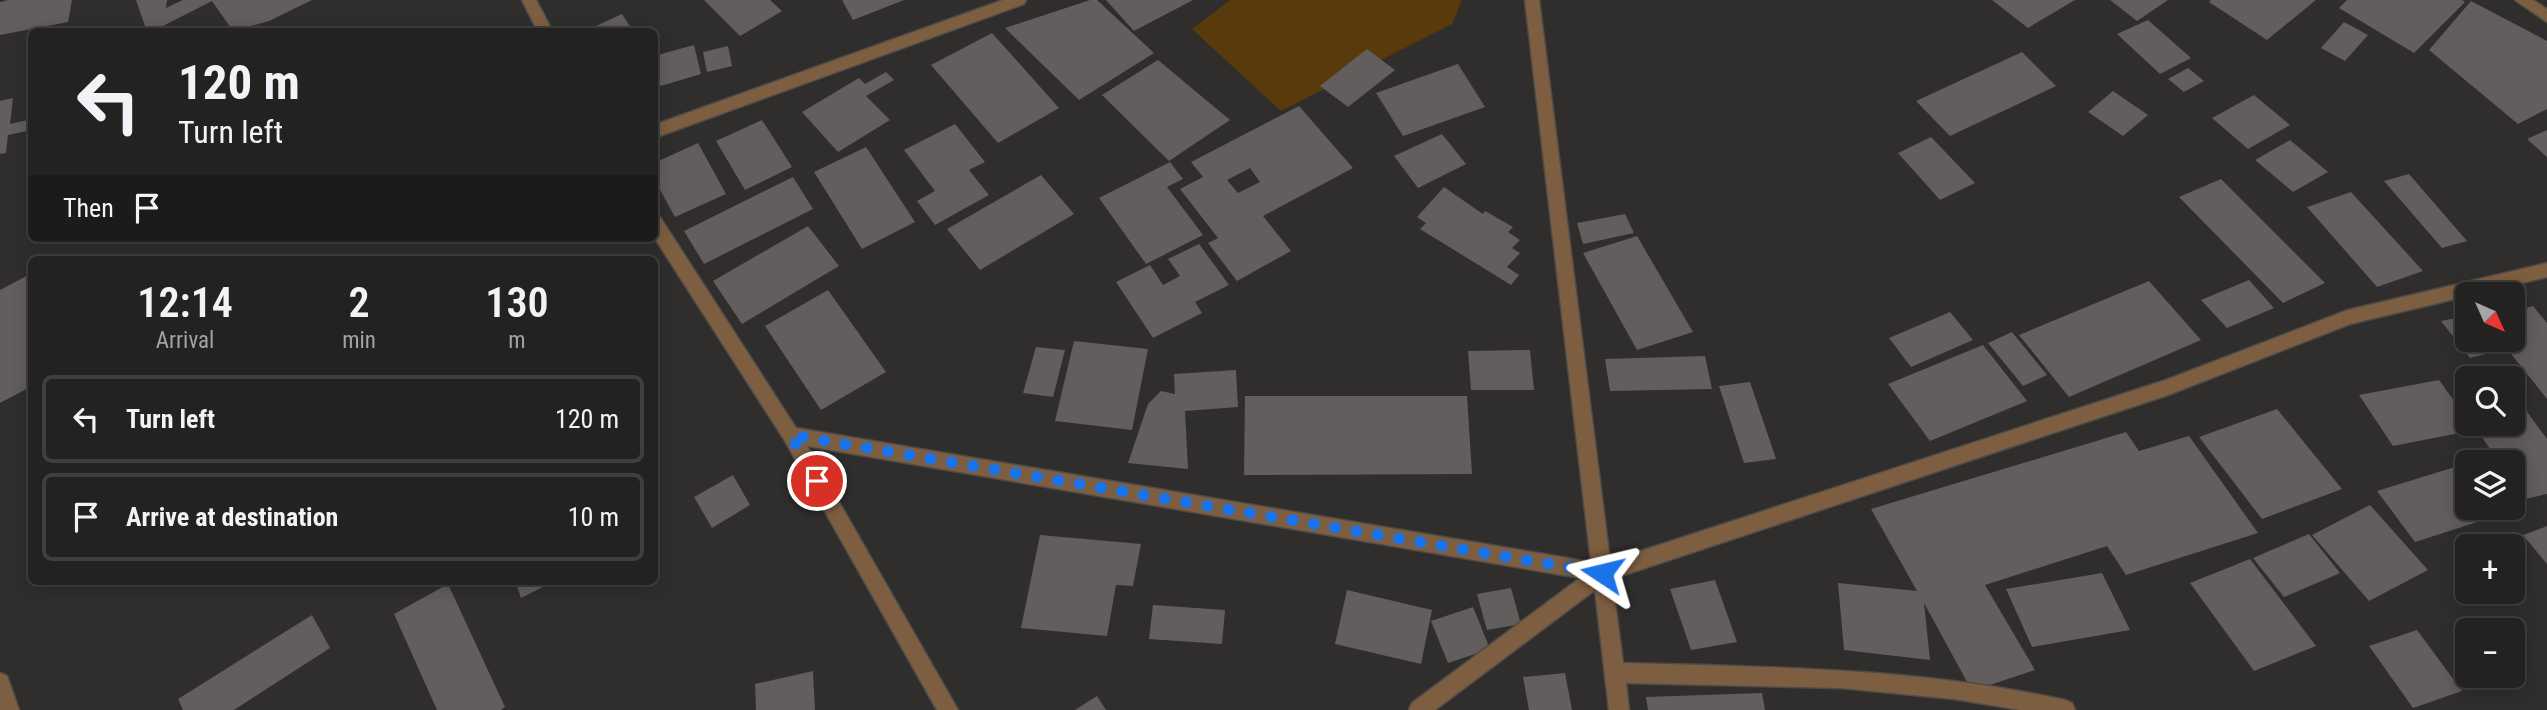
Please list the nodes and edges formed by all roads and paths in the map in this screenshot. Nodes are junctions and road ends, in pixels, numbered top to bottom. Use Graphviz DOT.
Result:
graph roads {
  1 [pos="529,0"];
  2 [pos="1019,0"];
  3 [pos="1532,0"];
  4 [pos="2522,0"];
  5 [pos="2547,16"];
  6 [pos="544,28"];
  7 [pos="658,131"];
  8 [pos="658,228"];
  9 [pos="2547,270"];
  10 [pos="791,435"];
  11 [pos="1602,573"];
  12 [pos="1614,673"];
  13 [pos="0,683"];
  14 [pos="9,710"];
  15 [pos="948,710"];
  16 [pos="1419,710"];
  17 [pos="1619,710"];
  18 [pos="2065,710"];
  1 -- 6 [label="street"];
  2 -- 7 [label="street"];
  3 -- 11 [label="street"];
  4 -- 5 [label="street"];
  8 -- 10 [label="street"];
  9 -- 11 [label="street"];
  10 -- 11 [label="street"];
  10 -- 15 [label="street"];
  11 -- 12 [label="street"];
  11 -- 16 [label="street"];
  12 -- 17 [label="street"];
  12 -- 18 [label="street"];
  13 -- 14 [label="street"];
}
